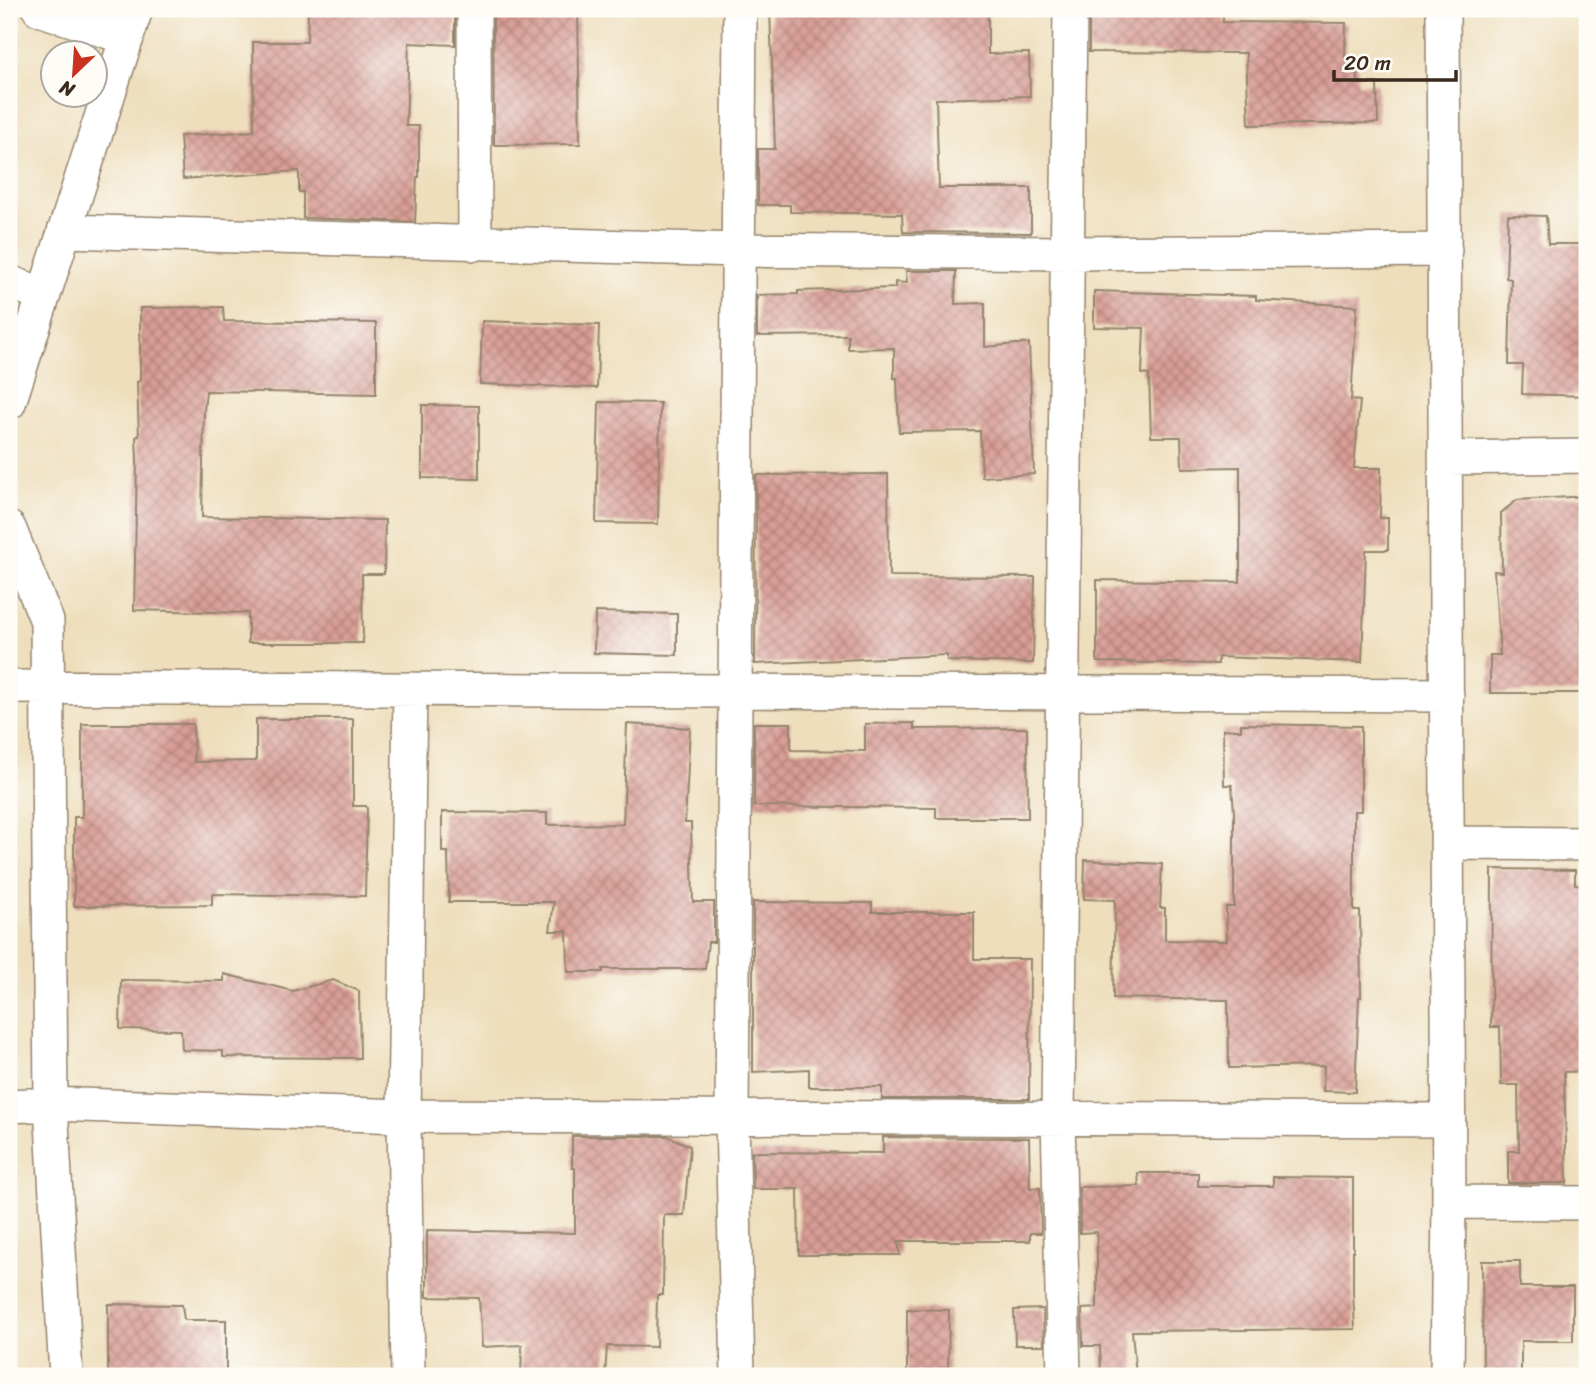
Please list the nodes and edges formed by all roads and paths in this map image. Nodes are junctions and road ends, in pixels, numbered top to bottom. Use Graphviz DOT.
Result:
graph roads {
  1 [pos="39,9"];
  2 [pos="474,9"];
  3 [pos="740,9"];
  4 [pos="1070,9"];
  5 [pos="1443,9"];
  6 [pos="132,23"];
  7 [pos="64,231"];
  8 [pos="475,244"];
  9 [pos="738,250"];
  10 [pos="1445,250"];
  11 [pos="1068,253"];
  12 [pos="9,282"];
  13 [pos="44,295"];
  14 [pos="9,403"];
  15 [pos="1587,456"];
  16 [pos="1446,458"];
  17 [pos="9,528"];
  18 [pos="9,687"];
  19 [pos="48,688"];
  20 [pos="410,689"];
  21 [pos="735,691"];
  22 [pos="1063,693"];
  23 [pos="1447,695"];
  24 [pos="1447,843"];
  25 [pos="1587,844"];
  26 [pos="51,1104"];
  27 [pos="9,1106"];
  28 [pos="404,1116"];
  29 [pos="732,1117"];
  30 [pos="1058,1118"];
  31 [pos="1448,1120"];
  32 [pos="1449,1202"];
  33 [pos="1587,1203"];
  34 [pos="65,1376"];
  35 [pos="408,1376"];
  36 [pos="738,1376"];
  37 [pos="1064,1376"];
  38 [pos="1447,1376"];
  1 -- 6 [label="street"];
  2 -- 8 [label="street"];
  3 -- 9 [label="street"];
  4 -- 11 [label="street"];
  5 -- 10 [label="street"];
  6 -- 7 [label="street"];
  7 -- 8 [label="street"];
  7 -- 13 [label="street"];
  8 -- 9 [label="street"];
  9 -- 11 [label="street"];
  9 -- 21 [label="street"];
  10 -- 11 [label="street"];
  10 -- 16 [label="street"];
  11 -- 22 [label="street"];
  12 -- 13 [label="street"];
  13 -- 14 [label="street"];
  15 -- 16 [label="street"];
  16 -- 23 [label="street"];
  17 -- 19 [label="street"];
  18 -- 19 [label="street"];
  19 -- 20 [label="street"];
  19 -- 26 [label="street"];
  20 -- 21 [label="street"];
  20 -- 28 [label="street"];
  21 -- 22 [label="street"];
  21 -- 29 [label="street"];
  22 -- 23 [label="street"];
  22 -- 30 [label="street"];
  23 -- 24 [label="street"];
  24 -- 25 [label="street"];
  24 -- 31 [label="street"];
  26 -- 27 [label="street"];
  26 -- 28 [label="street"];
  26 -- 34 [label="street"];
  28 -- 29 [label="street"];
  28 -- 35 [label="street"];
  29 -- 30 [label="street"];
  29 -- 36 [label="street"];
  30 -- 31 [label="street"];
  30 -- 37 [label="street"];
  31 -- 32 [label="street"];
  32 -- 33 [label="street"];
  32 -- 38 [label="street"];
}
